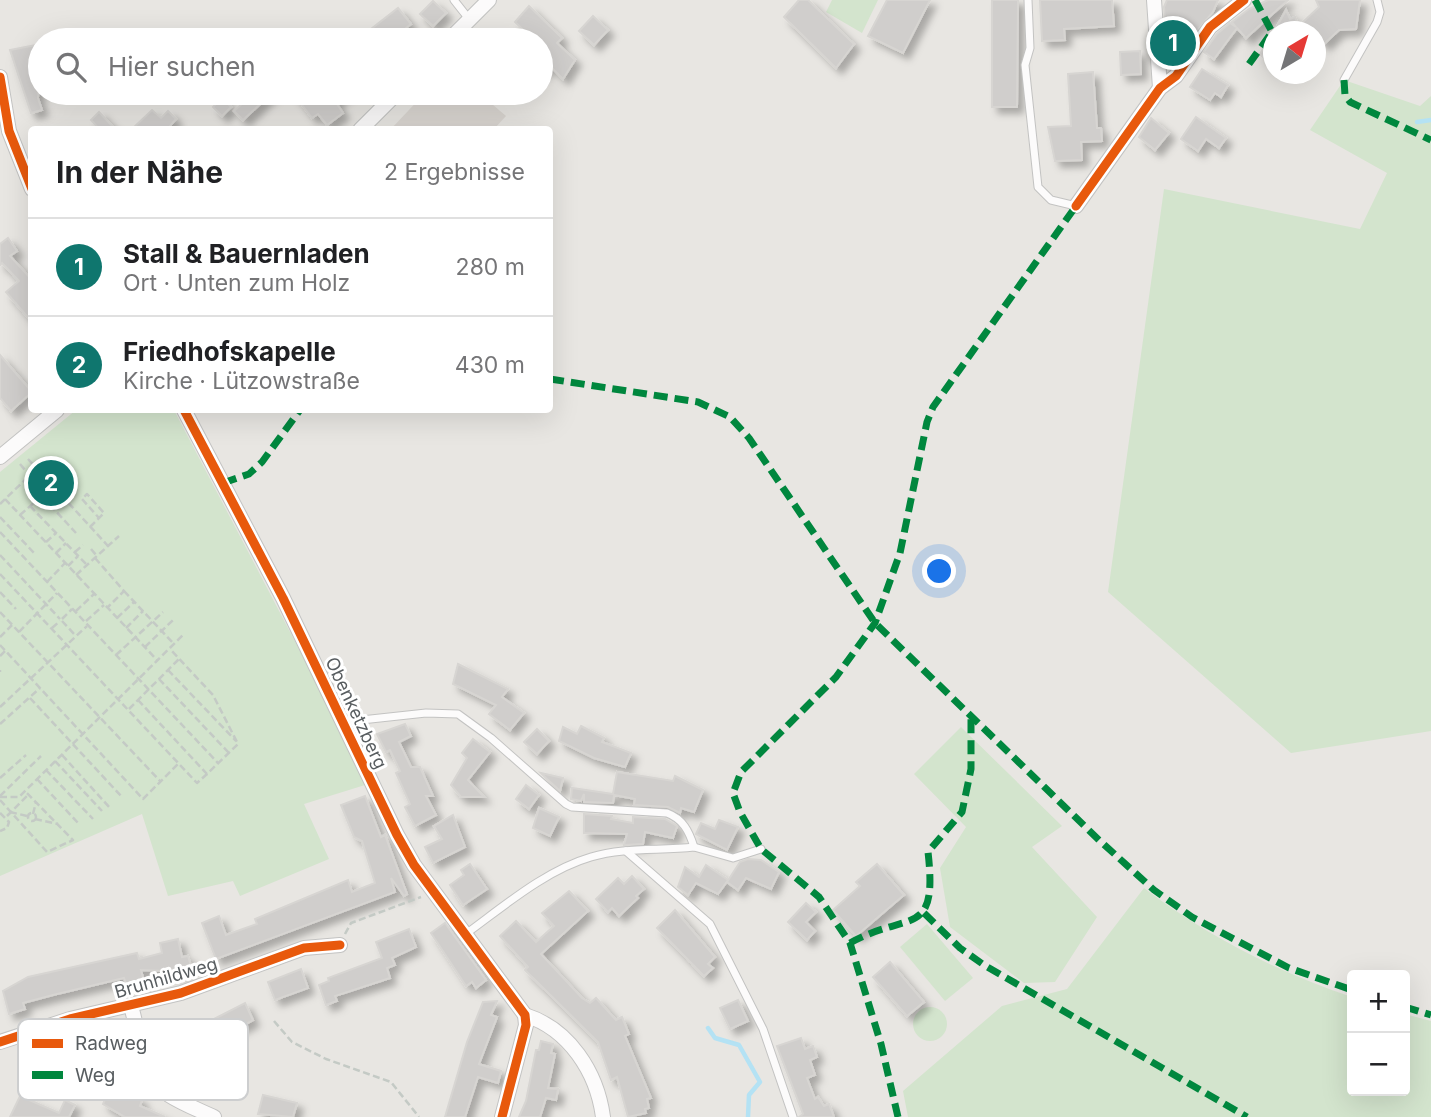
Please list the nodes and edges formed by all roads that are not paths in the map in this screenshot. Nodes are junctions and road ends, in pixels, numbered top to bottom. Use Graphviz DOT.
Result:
graph roads {
  1 [pos="454,0"];
  2 [pos="489,0"];
  3 [pos="1028,0"];
  4 [pos="1154,0"];
  5 [pos="1244,0"];
  6 [pos="1377,0"];
  7 [pos="469,20"];
  8 [pos="461,28"];
  9 [pos="0,77"];
  10 [pos="1343,80"];
  11 [pos="1160,88"];
  12 [pos="385,105"];
  13 [pos="364,126"];
  14 [pos="28,179"];
  15 [pos="1076,206"];
  16 [pos="53,413"];
  17 [pos="186,413"];
  18 [pos="0,457"];
  19 [pos="343,722"];
  20 [pos="694,846"];
  21 [pos="761,849"];
  22 [pos="626,851"];
  23 [pos="467,933"];
  24 [pos="340,945"];
  25 [pos="131,1006"];
  26 [pos="525,1015"];
  27 [pos="70,1019"];
  28 [pos="135,1019"];
  29 [pos="18,1036"];
  30 [pos="0,1042"];
  31 [pos="180,1100"];
  32 [pos="214,1117"];
  33 [pos="502,1117"];
  34 [pos="603,1117"];
  35 [pos="793,1117"];
  1 -- 7 [label="lane"];
  2 -- 7 [label="street"];
  3 -- 15 [label="lane"];
  4 -- 11 [label="street"];
  5 -- 11 [label="street"];
  6 -- 10 [label="lane"];
  7 -- 8 [label="street"];
  9 -- 14 [label="street"];
  11 -- 15 [label="street"];
  12 -- 13 [label="street"];
  16 -- 18 [label="street"];
  17 -- 19 [label="street, Obenketzberg"];
  19 -- 20 [label="lane, Obenketzberg"];
  19 -- 23 [label="street, Obenketzberg"];
  20 -- 21 [label="lane"];
  20 -- 22 [label="lane"];
  22 -- 23 [label="lane"];
  22 -- 35 [label="lane"];
  23 -- 26 [label="street, Obenketzberg"];
  24 -- 25 [label="street, Brunhildweg"];
  25 -- 27 [label="street, Brunhildweg"];
  25 -- 28 [label="street"];
  26 -- 33 [label="street"];
  26 -- 34 [label="street"];
  29 -- 30 [label="street, Brunhildweg"];
  31 -- 32 [label="street"];
}
